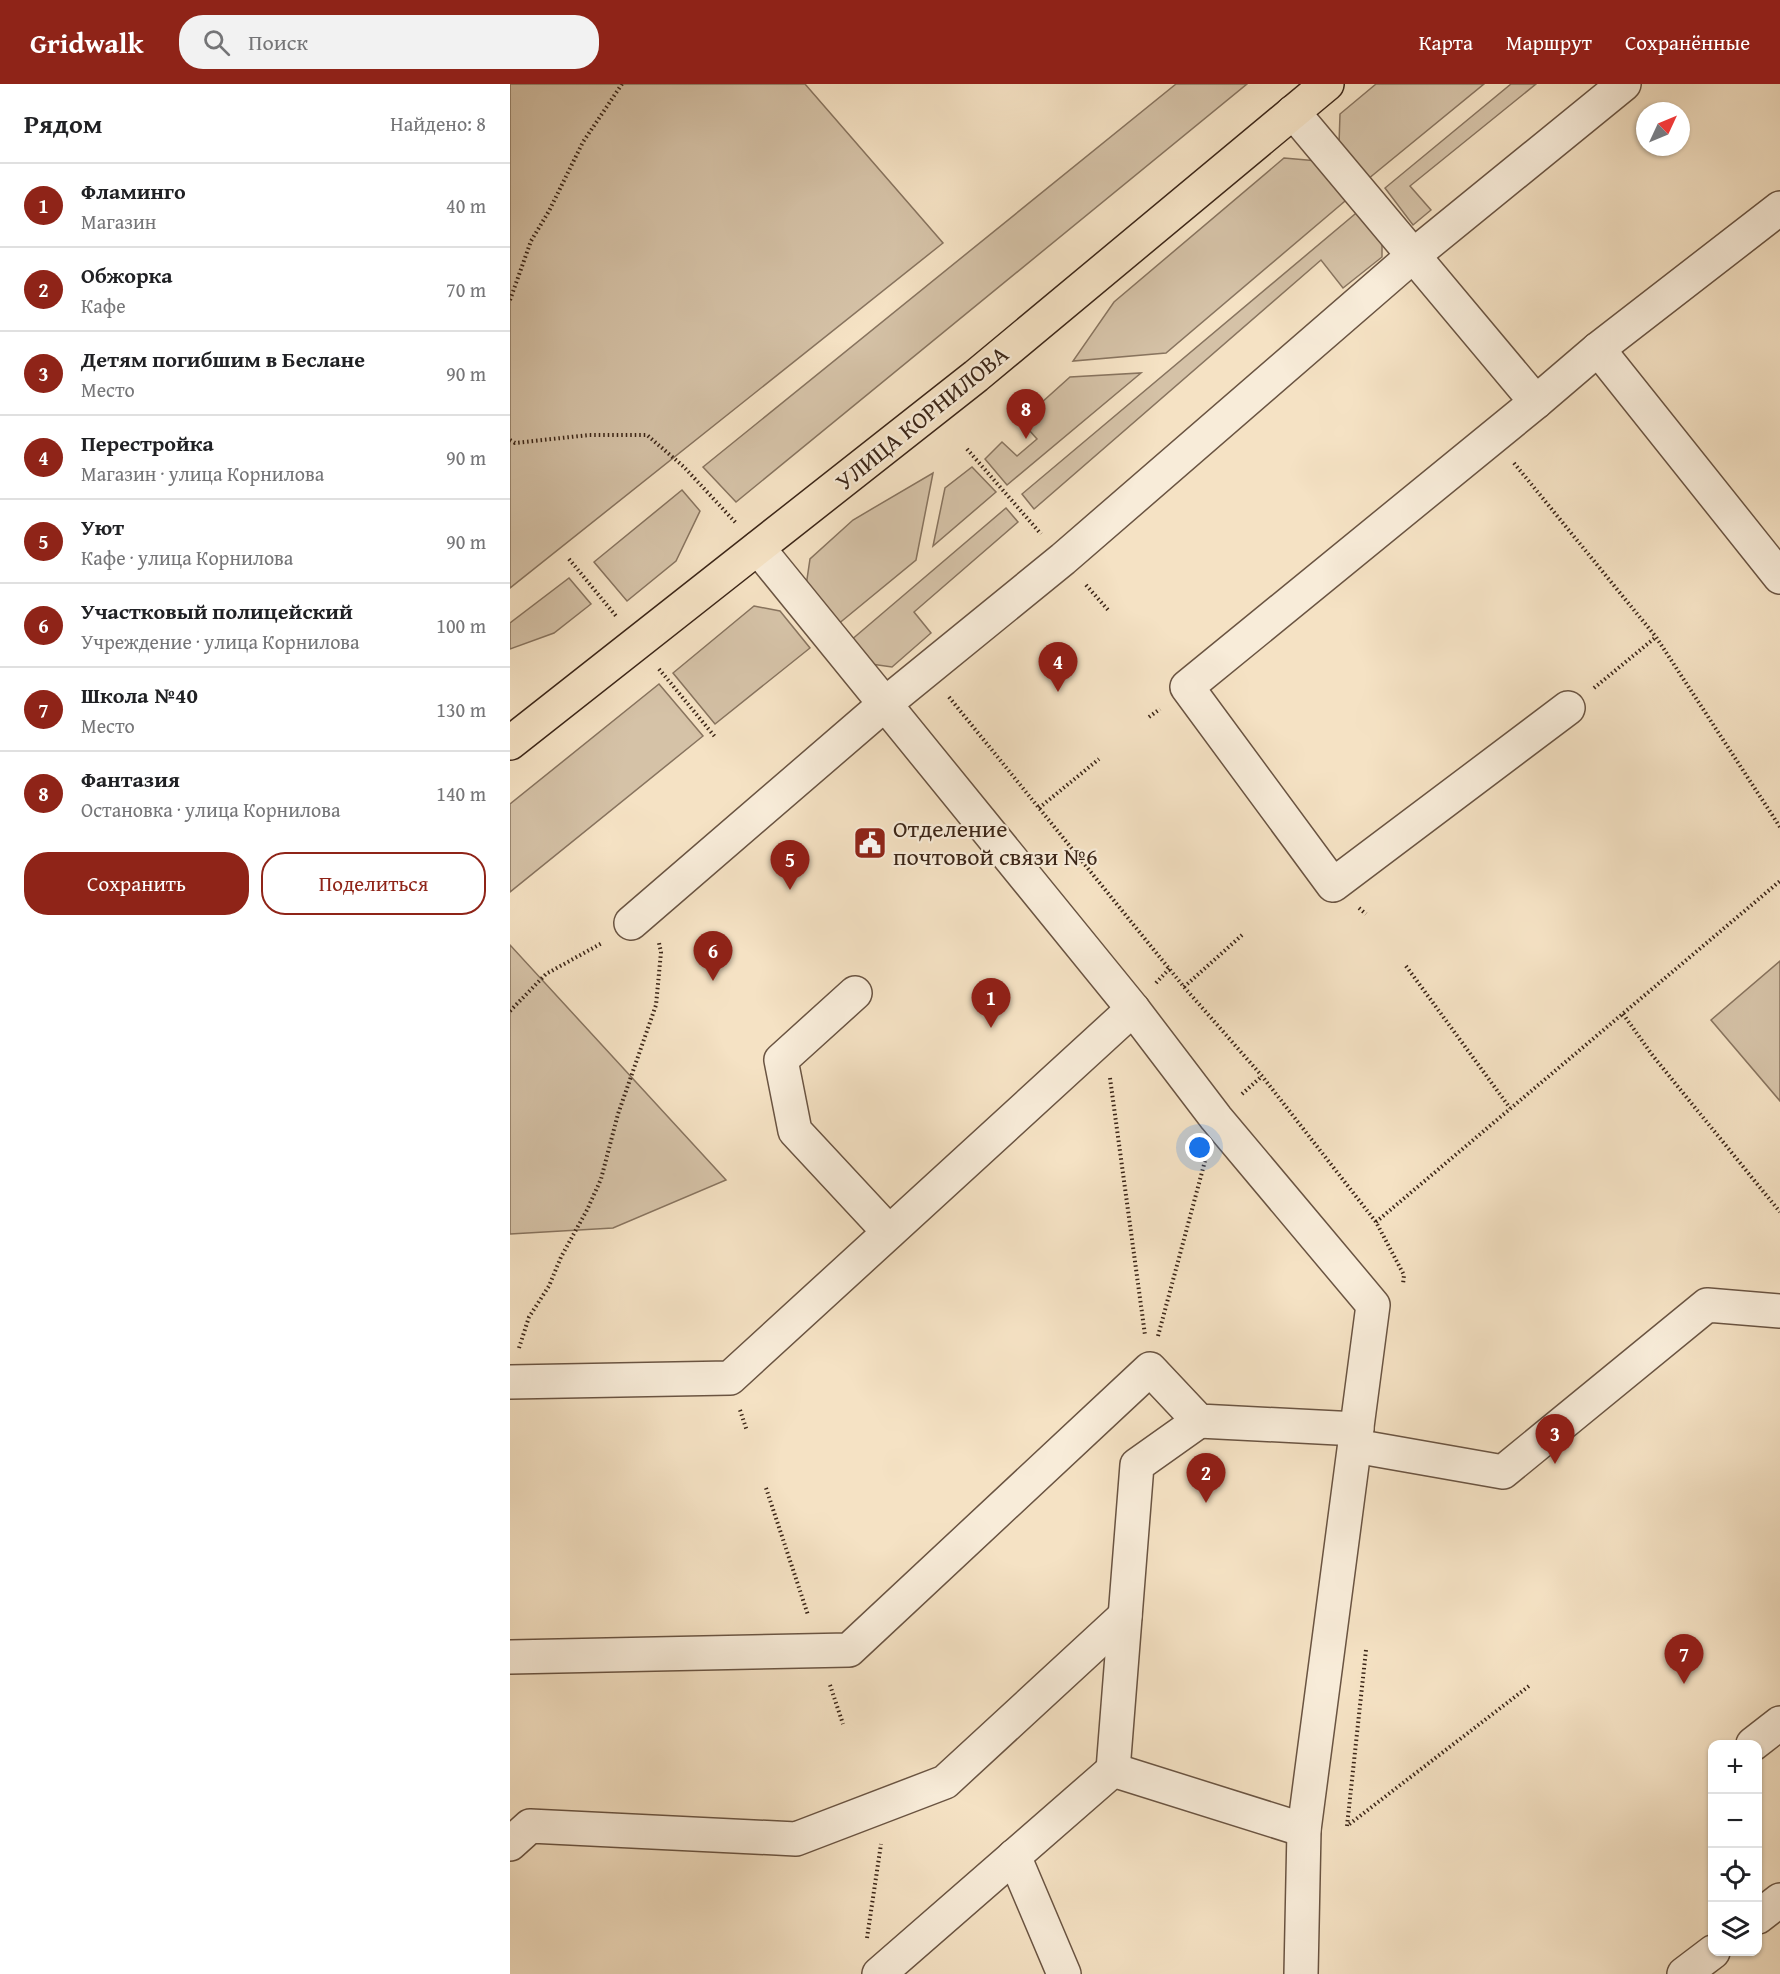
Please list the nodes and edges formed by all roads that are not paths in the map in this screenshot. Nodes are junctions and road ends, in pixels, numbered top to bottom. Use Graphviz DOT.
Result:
graph roads {
  1 [pos="1327,84"];
  2 [pos="1624,84"];
  3 [pos="1293,112"];
  4 [pos="1780,208"];
  5 [pos="1414,255"];
  6 [pos="1598,349"];
  7 [pos="1536,402"];
  8 [pos="758,548"];
  9 [pos="1780,577"];
  10 [pos="885,704"];
  11 [pos="1568,708"];
  12 [pos="510,743"];
  13 [pos="642,913"];
  14 [pos="855,993"];
  15 [pos="1133,1009"];
  16 [pos="890,1232"];
  17 [pos="1780,1311"];
  18 [pos="513,1369"];
  19 [pos="1199,1421"];
  20 [pos="1356,1438"];
  21 [pos="1125,1617"];
  22 [pos="510,1657"];
  23 [pos="1780,1723"];
  24 [pos="1758,1740"];
  25 [pos="1113,1770"];
  26 [pos="1304,1830"];
  27 [pos="510,1844"];
  28 [pos="1014,1856"];
  29 [pos="1780,1900"];
  30 [pos="1762,1914"];
  31 [pos="1708,1956"];
  32 [pos="879,1974"];
  33 [pos="1064,1974"];
  34 [pos="1301,1974"];
  35 [pos="1684,1974"];
  1 -- 3 [label="main road, УЛИЦА КОРНИЛОВА"];
  2 -- 5 [label="lane"];
  3 -- 5 [label="lane"];
  3 -- 8 [label="main road, УЛИЦА КОРНИЛОВА"];
  4 -- 6 [label="lane"];
  5 -- 7 [label="lane"];
  5 -- 10 [label="lane"];
  6 -- 7 [label="lane"];
  6 -- 9 [label="lane"];
  7 -- 11 [label="lane"];
  8 -- 10 [label="lane"];
  8 -- 12 [label="main road, УЛИЦА КОРНИЛОВА"];
  10 -- 13 [label="lane"];
  10 -- 15 [label="lane"];
  14 -- 16 [label="lane"];
  15 -- 16 [label="lane"];
  15 -- 20 [label="lane"];
  16 -- 18 [label="lane"];
  17 -- 20 [label="lane"];
  19 -- 20 [label="lane"];
  19 -- 21 [label="lane"];
  19 -- 22 [label="lane"];
  20 -- 26 [label="lane"];
  21 -- 25 [label="lane"];
  21 -- 27 [label="lane"];
  23 -- 24 [label="lane"];
  25 -- 26 [label="lane"];
  25 -- 28 [label="lane"];
  26 -- 34 [label="lane"];
  28 -- 32 [label="lane"];
  28 -- 33 [label="lane"];
  29 -- 30 [label="lane"];
  31 -- 35 [label="lane"];
}
